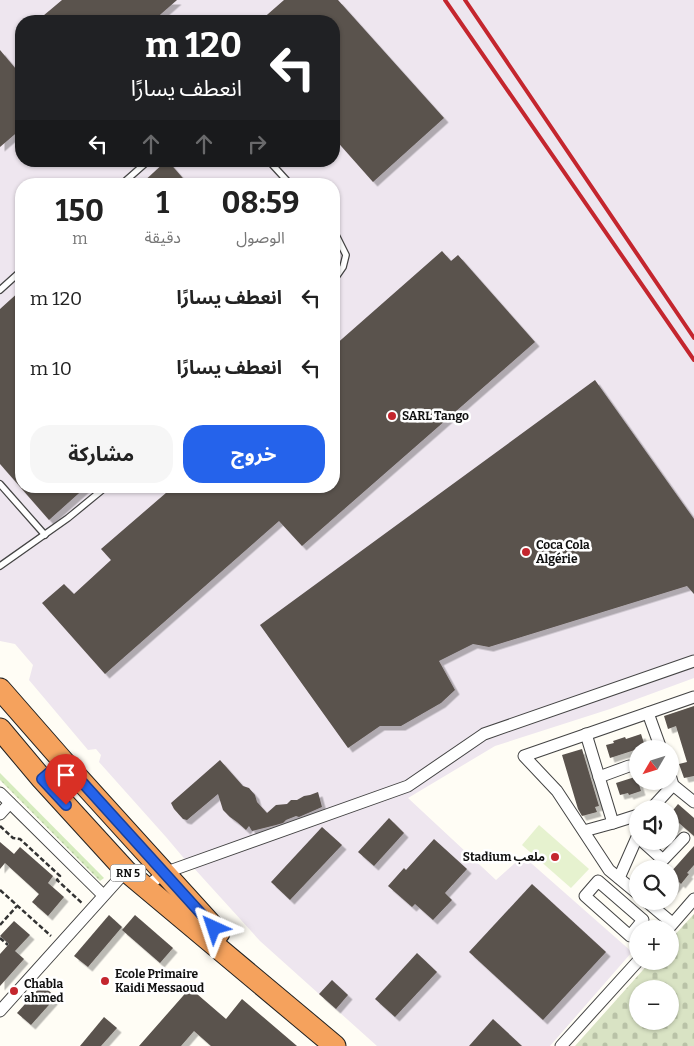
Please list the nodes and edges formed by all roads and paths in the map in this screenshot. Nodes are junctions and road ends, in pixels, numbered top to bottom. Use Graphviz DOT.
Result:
graph roads {
  1 [pos="141,167"];
  2 [pos="274,167"];
  3 [pos="129,178"];
  4 [pos="285,178"];
  5 [pos="340,243"];
  6 [pos="340,271"];
  7 [pos="15,277"];
  8 [pos="0,290"];
  9 [pos="0,484"];
  10 [pos="98,493"];
  11 [pos="45,535"];
  12 [pos="0,566"];
  13 [pos="694,661"];
  14 [pos="0,689"];
  15 [pos="694,697"];
  16 [pos="648,713"];
  17 [pos="0,730"];
  18 [pos="586,734"];
  19 [pos="658,740"];
  20 [pos="63,761"];
  21 [pos="629,766"];
  22 [pos="599,777"];
  23 [pos="42,779"];
  24 [pos="679,787"];
  25 [pos="0,792"];
  26 [pos="694,801"];
  27 [pos="10,803"];
  28 [pos="0,814"];
  29 [pos="629,818"];
  30 [pos="613,822"];
  31 [pos="0,826"];
  32 [pos="584,831"];
  33 [pos="684,838"];
  34 [pos="679,843"];
  35 [pos="632,850"];
  36 [pos="652,850"];
  37 [pos="673,850"];
  38 [pos="126,870"];
  39 [pos="164,873"];
  40 [pos="619,878"];
  41 [pos="146,886"];
  42 [pos="629,887"];
  43 [pos="0,890"];
  44 [pos="629,894"];
  45 [pos="102,895"];
  46 [pos="694,899"];
  47 [pos="620,900"];
  48 [pos="18,906"];
  49 [pos="90,910"];
  50 [pos="655,910"];
  51 [pos="607,915"];
  52 [pos="664,920"];
  53 [pos="675,920"];
  54 [pos="0,925"];
  55 [pos="0,938"];
  56 [pos="60,943"];
  57 [pos="8,945"];
  58 [pos="630,970"];
  59 [pos="276,996"];
  60 [pos="0,1011"];
  61 [pos="335,1046"];
  62 [pos="561,1046"];
  1 -- 3 [label="lane"];
  2 -- 4 [label="lane"];
  5 -- 6 [label="lane"];
  7 -- 8 [label="lane"];
  9 -- 11 [label="lane"];
  10 -- 11 [label="lane"];
  11 -- 12 [label="lane"];
  13 -- 39 [label="street"];
  14 -- 20 [label="highway, RN 5"];
  15 -- 16 [label="street"];
  16 -- 18 [label="street"];
  16 -- 19 [label="street"];
  17 -- 23 [label="highway, RN 5"];
  18 -- 22 [label="street"];
  18 -- 32 [label="street"];
  20 -- 23 [label="highway"];
  20 -- 39 [label="highway, RN 5"];
  21 -- 22 [label="street"];
  22 -- 30 [label="street"];
  23 -- 38 [label="highway, RN 5"];
  24 -- 26 [label="street"];
  25 -- 27 [label="street"];
  27 -- 28 [label="street"];
  27 -- 45 [label="street"];
  29 -- 30 [label="street"];
  30 -- 32 [label="street"];
  31 -- 49 [label="path"];
  32 -- 40 [label="street"];
  33 -- 34 [label="street"];
  35 -- 40 [label="street"];
  36 -- 37 [label="street"];
  38 -- 41 [label="highway, RN 5"];
  38 -- 45 [label="street"];
  39 -- 41 [label="street"];
  39 -- 59 [label="highway, RN 5"];
  40 -- 42 [label="street"];
  41 -- 59 [label="highway, RN 5"];
  43 -- 48 [label="path"];
  44 -- 47 [label="street"];
  45 -- 49 [label="street"];
  46 -- 53 [label="street"];
  47 -- 51 [label="street"];
  47 -- 51 [label="street"];
  47 -- 51 [label="street"];
  48 -- 54 [label="path"];
  48 -- 56 [label="path"];
  49 -- 56 [label="street"];
  50 -- 52 [label="street"];
  55 -- 57 [label="path"];
  56 -- 60 [label="street"];
  58 -- 62 [label="street"];
  59 -- 61 [label="highway, RN 5"];
}
